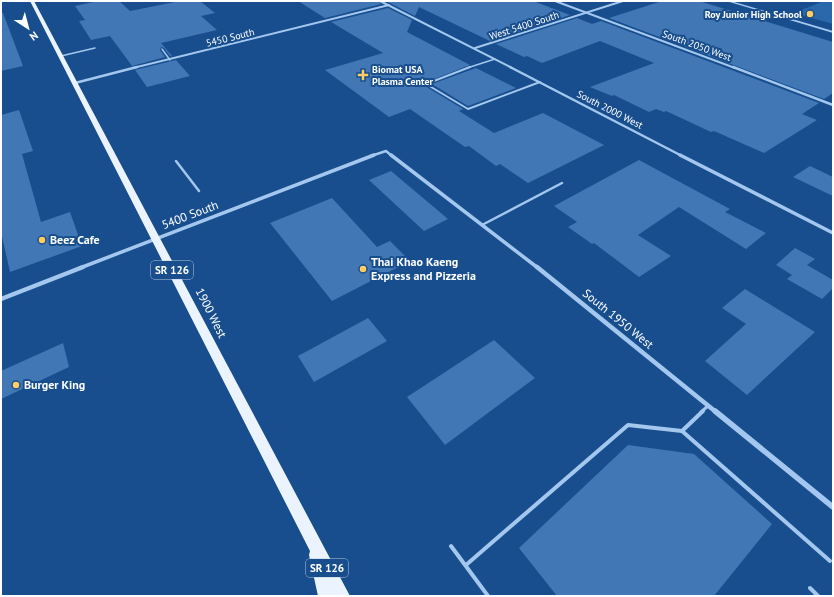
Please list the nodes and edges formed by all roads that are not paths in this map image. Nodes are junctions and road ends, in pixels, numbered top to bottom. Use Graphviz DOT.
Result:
graph roads {
  1 [pos="32,1"];
  2 [pos="380,1"];
  3 [pos="555,1"];
  4 [pos="623,1"];
  5 [pos="728,1"];
  6 [pos="388,5"];
  7 [pos="586,13"];
  8 [pos="833,32"];
  9 [pos="95,48"];
  10 [pos="474,48"];
  11 [pos="162,49"];
  12 [pos="61,56"];
  13 [pos="495,59"];
  14 [pos="170,60"];
  15 [pos="540,82"];
  16 [pos="75,83"];
  17 [pos="833,105"];
  18 [pos="386,151"];
  19 [pos="176,160"];
  20 [pos="562,183"];
  21 [pos="199,191"];
  22 [pos="482,225"];
  23 [pos="833,233"];
  24 [pos="156,239"];
  25 [pos="1,299"];
  26 [pos="708,406"];
  27 [pos="682,431"];
  28 [pos="833,507"];
  29 [pos="312,539"];
  30 [pos="452,546"];
  31 [pos="830,561"];
  32 [pos="466,565"];
  33 [pos="810,588"];
  34 [pos="326,596"];
  35 [pos="342,596"];
  36 [pos="488,596"];
  37 [pos="818,596"];
  1 -- 12 [label="main road, 1900 West / SR 126"];
  2 -- 6 [label="street, South 2000 West"];
  3 -- 7 [label="street, South 2050 West"];
  4 -- 7 [label="street, West 5400 South"];
  5 -- 8 [label="street"];
  6 -- 10 [label="street, South 2000 West"];
  6 -- 14 [label="street, 5450 South"];
  7 -- 10 [label="street, West 5400 South"];
  7 -- 17 [label="street, South 2050 West"];
  9 -- 12 [label="lane"];
  10 -- 13 [label="street, South 2000 West"];
  11 -- 14 [label="lane"];
  12 -- 16 [label="main road, 1900 West / SR 126"];
  13 -- 15 [label="street, South 2000 West"];
  13 -- 15 [label="lane"];
  14 -- 16 [label="street, 5450 South"];
  15 -- 23 [label="street, South 2000 West"];
  16 -- 24 [label="main road, 1900 West / SR 126"];
  18 -- 22 [label="street, South 1950 West"];
  18 -- 24 [label="street, 5400 South"];
  19 -- 21 [label="lane"];
  20 -- 22 [label="lane"];
  22 -- 26 [label="street, South 1950 West"];
  24 -- 25 [label="street, 5400 South"];
  24 -- 29 [label="main road, 1900 West / SR 126"];
  26 -- 27 [label="lane"];
  26 -- 28 [label="street, South 1950 West"];
  27 -- 31 [label="lane"];
  27 -- 32 [label="lane"];
  29 -- 34 [label="main road"];
  29 -- 35 [label="main road, 1900 West / SR 126"];
  30 -- 32 [label="lane"];
  32 -- 36 [label="lane"];
  33 -- 37 [label="lane"];
}
